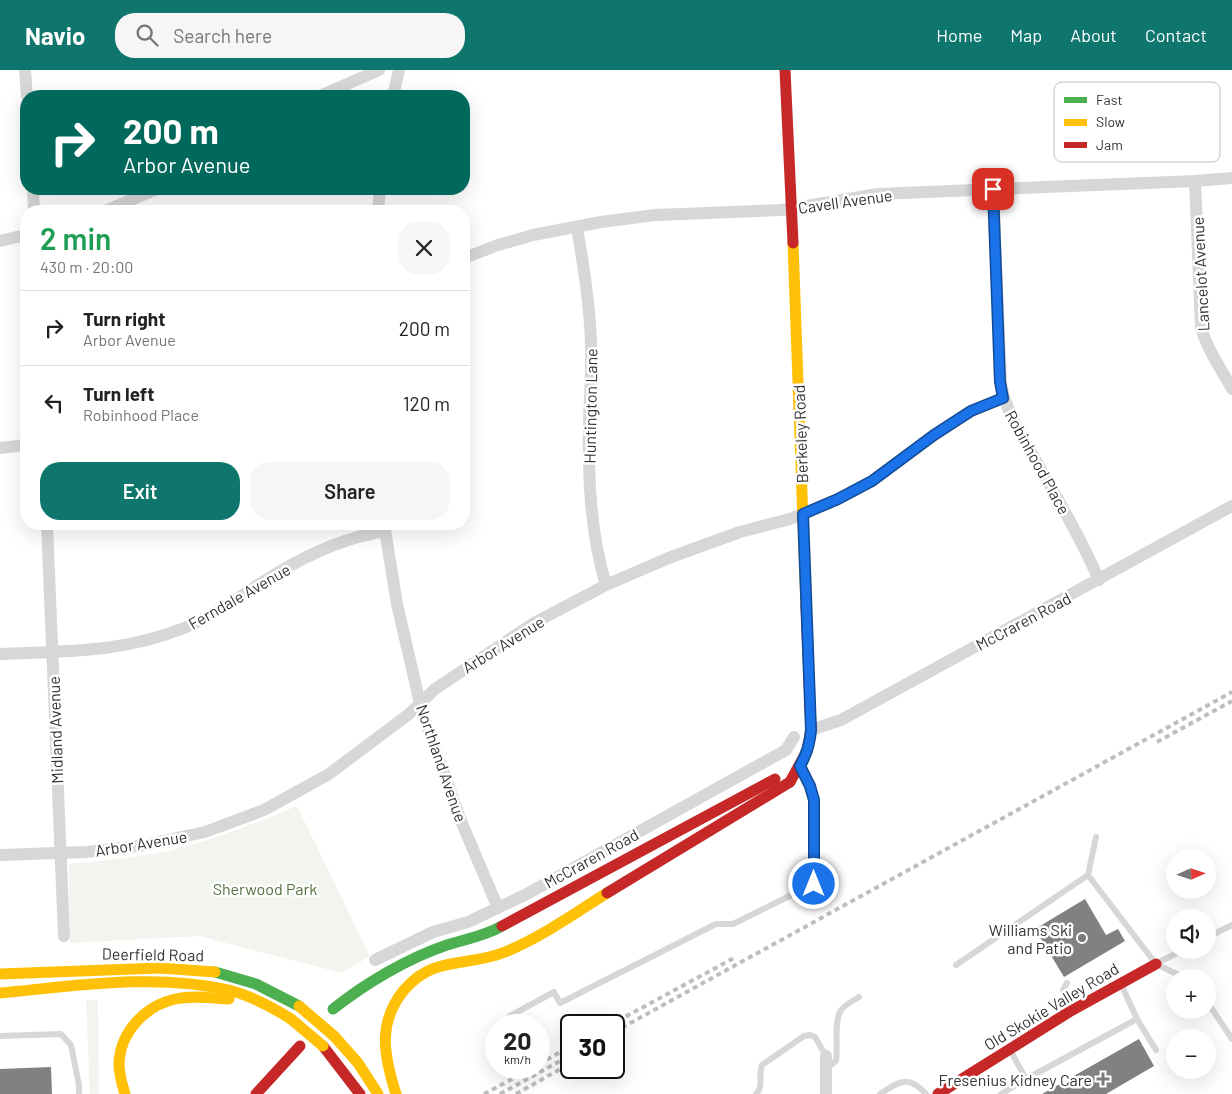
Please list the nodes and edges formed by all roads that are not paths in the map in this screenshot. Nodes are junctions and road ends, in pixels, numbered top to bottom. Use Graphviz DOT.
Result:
graph roads {
  1 [pos="25,70"];
  2 [pos="379,70"];
  3 [pos="399,70"];
  4 [pos="785,70"];
  5 [pos="27,90"];
  6 [pos="334,90"];
  7 [pos="394,90"];
  8 [pos="1232,178"];
  9 [pos="1195,181"];
  10 [pos="993,189"];
  11 [pos="143,195"];
  12 [pos="119,205"];
  13 [pos="792,208"];
  14 [pos="577,228"];
  15 [pos="20,236"];
  16 [pos="0,241"];
  17 [pos="470,256"];
  18 [pos="1232,389"];
  19 [pos="1003,398"];
  20 [pos="20,446"];
  21 [pos="0,448"];
  22 [pos="1232,506"];
  23 [pos="803,514"];
  24 [pos="47,530"];
  25 [pos="377,530"];
  26 [pos="385,530"];
  27 [pos="1099,580"];
  28 [pos="606,585"];
  29 [pos="52,652"];
  30 [pos="0,654"];
  31 [pos="421,702"];
  32 [pos="811,730"];
  33 [pos="794,737"];
  34 [pos="800,766"];
  35 [pos="1096,837"];
  36 [pos="60,853"];
  37 [pos="0,855"];
  38 [pos="1088,875"];
  39 [pos="814,884"];
  40 [pos="498,908"];
  41 [pos="1232,925"];
  42 [pos="1216,933"];
  43 [pos="64,936"];
  44 [pos="1166,959"];
  45 [pos="375,960"];
  46 [pos="956,964"];
  47 [pos="1156,964"];
  48 [pos="1166,969"];
  49 [pos="60,971"];
  50 [pos="0,974"];
  51 [pos="1120,982"];
  52 [pos="1066,984"];
  53 [pos="60,988"];
  54 [pos="0,993"];
  55 [pos="859,997"];
  56 [pos="257,1000"];
  57 [pos="333,1009"];
  58 [pos="1069,1012"];
  59 [pos="514,1014"];
  60 [pos="1216,1015"];
  61 [pos="1137,1019"];
  62 [pos="0,1036"];
  63 [pos="1232,1039"];
  64 [pos="300,1046"];
  65 [pos="1009,1049"];
  66 [pos="1156,1050"];
  67 [pos="826,1062"];
  68 [pos="1026,1079"];
  69 [pos="945,1092"];
  70 [pos="79,1094"];
  71 [pos="125,1094"];
  72 [pos="256,1094"];
  73 [pos="360,1094"];
  74 [pos="378,1094"];
  75 [pos="396,1094"];
  76 [pos="756,1094"];
  77 [pos="826,1094"];
  78 [pos="880,1094"];
  79 [pos="926,1094"];
  80 [pos="1001,1094"];
  1 -- 5 [label="street"];
  2 -- 6 [label="street"];
  3 -- 7 [label="street"];
  4 -- 13 [label="main road, Berkeley Road"];
  8 -- 9 [label="street, Cavell Avenue"];
  9 -- 10 [label="street, Cavell Avenue"];
  9 -- 18 [label="street, Lancelot Avenue"];
  10 -- 13 [label="street, Cavell Avenue"];
  10 -- 19 [label="street, Robinhood Place"];
  11 -- 12 [label="street"];
  13 -- 14 [label="street, Cavell Avenue"];
  13 -- 23 [label="main road, Berkeley Road"];
  14 -- 17 [label="street, Cavell Avenue"];
  14 -- 28 [label="street, Huntington Lane"];
  15 -- 16 [label="street"];
  19 -- 23 [label="street, Arbor Avenue"];
  19 -- 27 [label="street, Robinhood Place"];
  20 -- 21 [label="street"];
  22 -- 27 [label="street, McCraren Road"];
  23 -- 28 [label="street, Arbor Avenue"];
  23 -- 32 [label="main road, Berkeley Road"];
  24 -- 29 [label="street, Midland Avenue"];
  25 -- 29 [label="street, Ferndale Avenue"];
  26 -- 31 [label="street, Northland Avenue"];
  27 -- 32 [label="street, McCraren Road"];
  28 -- 31 [label="street, Arbor Avenue"];
  29 -- 30 [label="street, Ferndale Avenue"];
  29 -- 36 [label="street, Midland Avenue"];
  31 -- 36 [label="street, Arbor Avenue"];
  31 -- 40 [label="street, Northland Avenue"];
  32 -- 34 [label="main road, Berkeley Road"];
  33 -- 40 [label="street, McCraren Road"];
  34 -- 39 [label="street"];
  34 -- 57 [label="main road"];
  34 -- 75 [label="main road, Berkeley Road"];
  35 -- 38 [label="lane"];
  36 -- 37 [label="street, Arbor Avenue"];
  36 -- 43 [label="street, Midland Avenue"];
  38 -- 46 [label="lane"];
  38 -- 47 [label="lane"];
  39 -- 59 [label="lane"];
  40 -- 45 [label="street, McCraren Road"];
  41 -- 42 [label="lane"];
  44 -- 47 [label="lane, Old Skokie Valley Road"];
  47 -- 48 [label="lane"];
  47 -- 51 [label="main road, Old Skokie Valley Road"];
  49 -- 50 [label="main road, Deerfield Road"];
  49 -- 53 [label="lane"];
  49 -- 74 [label="main road, Deerfield Road, bridge"];
  51 -- 58 [label="main road, Old Skokie Valley Road"];
  51 -- 61 [label="lane"];
  52 -- 58 [label="lane"];
  53 -- 54 [label="main road, Deerfield Road"];
  53 -- 56 [label="main road, Deerfield Road"];
  55 -- 67 [label="lane"];
  56 -- 71 [label="main road"];
  56 -- 73 [label="main road, Deerfield Road, bridge"];
  58 -- 65 [label="main road, Old Skokie Valley Road"];
  60 -- 63 [label="lane"];
  61 -- 66 [label="lane"];
  61 -- 68 [label="lane"];
  62 -- 70 [label="lane"];
  64 -- 72 [label="main road"];
  65 -- 68 [label="lane"];
  65 -- 69 [label="main road, Old Skokie Valley Road"];
  67 -- 76 [label="lane"];
  67 -- 77 [label="street"];
  68 -- 80 [label="lane"];
  78 -- 79 [label="lane"];
}
